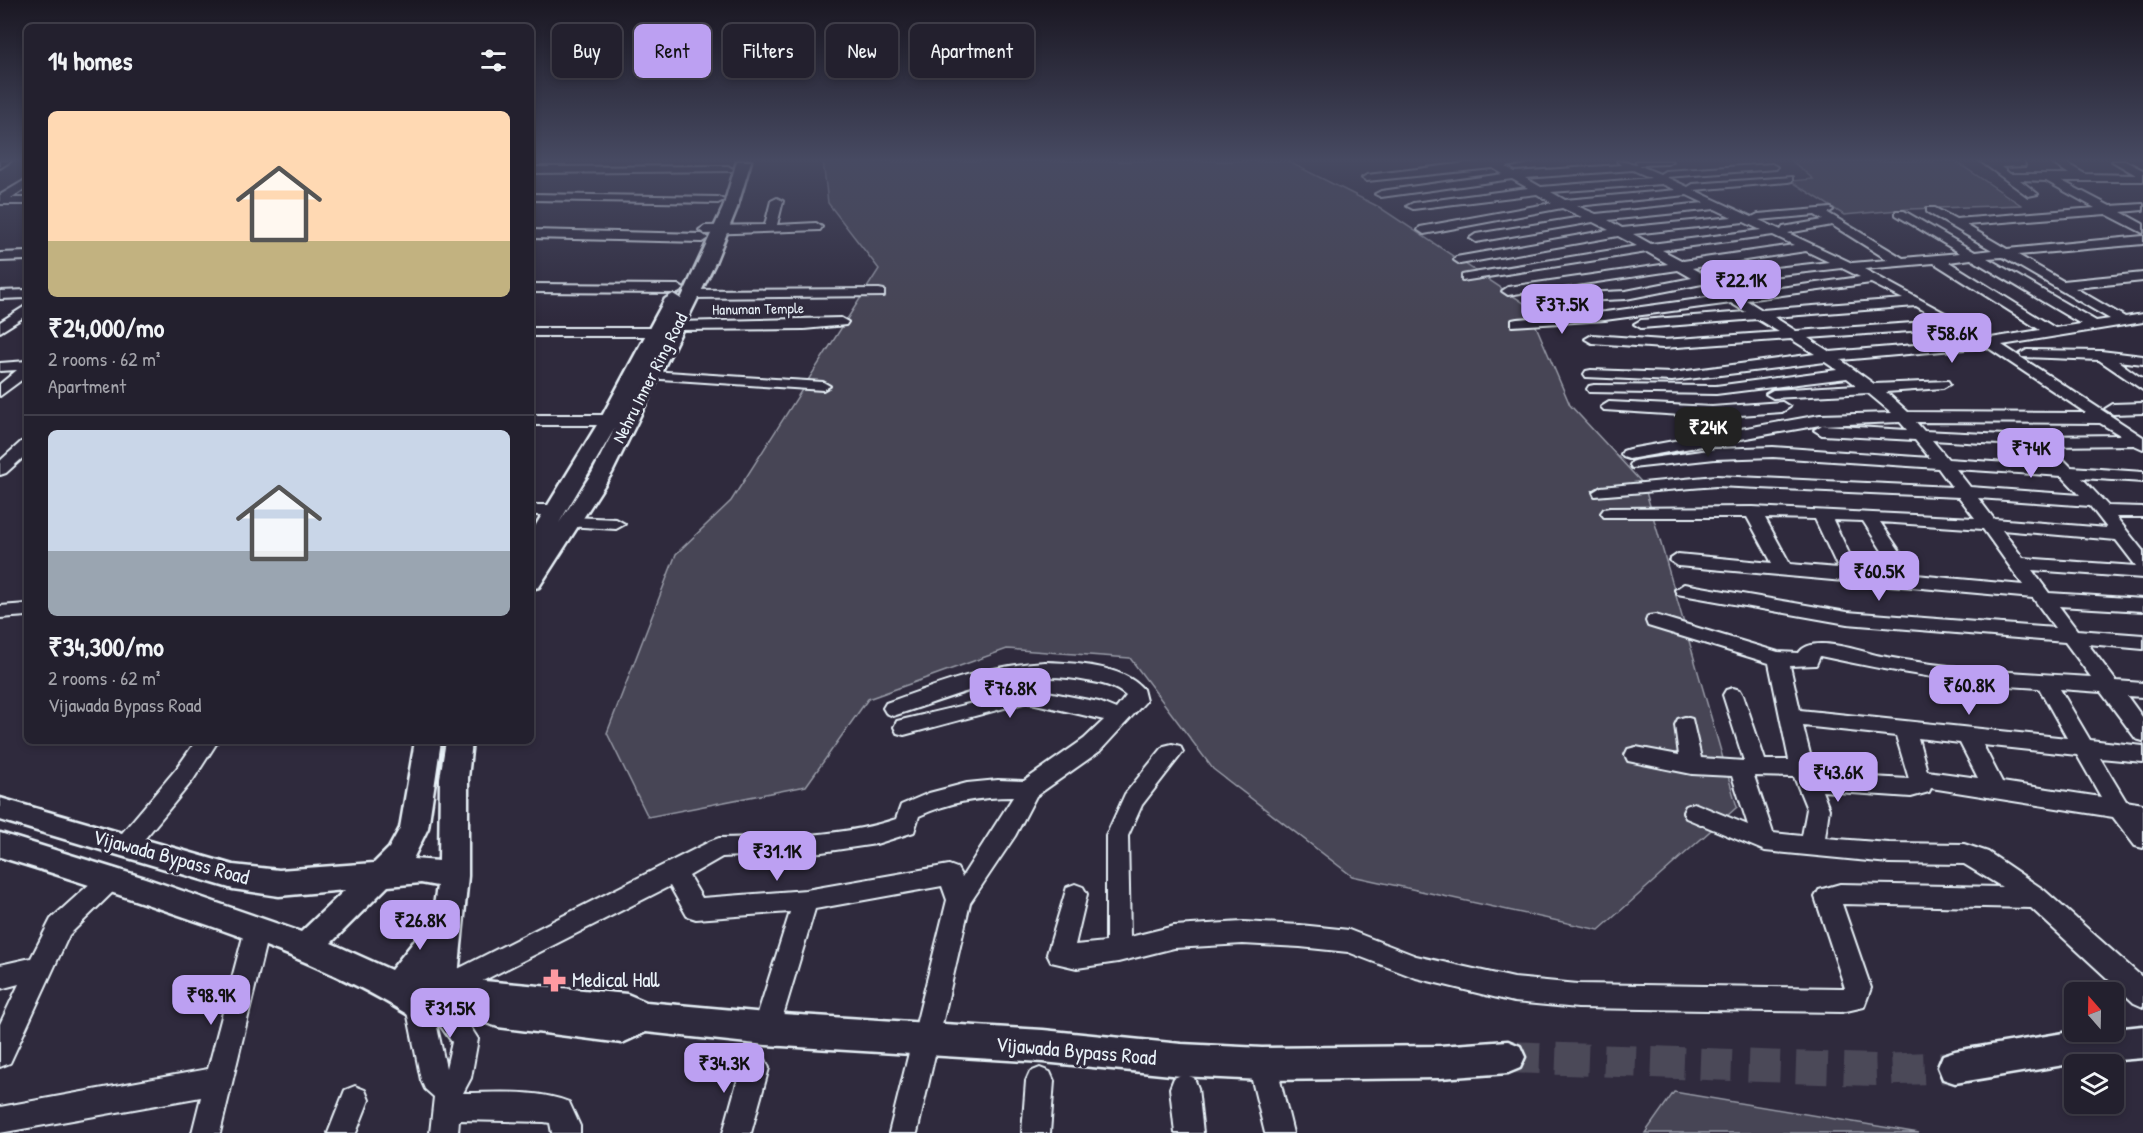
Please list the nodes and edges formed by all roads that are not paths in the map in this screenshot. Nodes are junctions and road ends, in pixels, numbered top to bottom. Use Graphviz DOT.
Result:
graph roads {
  1 [pos="714,214"];
  2 [pos="716,214"];
  3 [pos="774,214"];
  4 [pos="1510,214"];
  5 [pos="1586,214"];
  6 [pos="1636,214"];
  7 [pos="1731,214"];
  8 [pos="1750,214"];
  9 [pos="1826,214"];
  10 [pos="1901,214"];
  11 [pos="1938,214"];
  12 [pos="2060,214"];
  13 [pos="2113,214"];
  14 [pos="1758,217"];
  15 [pos="1595,218"];
  16 [pos="1743,219"];
  17 [pos="1953,223"];
  18 [pos="816,227"];
  19 [pos="770,228"];
  20 [pos="2143,229"];
  21 [pos="1424,230"];
  22 [pos="1780,231"];
  23 [pos="1620,232"];
  24 [pos="709,233"];
  25 [pos="534,234"];
  26 [pos="1476,238"];
  27 [pos="2143,240"];
  28 [pos="1806,247"];
  29 [pos="1649,248"];
  30 [pos="2003,253"];
  31 [pos="24,256"];
  32 [pos="1973,256"];
  33 [pos="0,257"];
  34 [pos="1936,259"];
  35 [pos="1460,260"];
  36 [pos="1900,262"];
  37 [pos="1678,264"];
  38 [pos="1855,267"];
  39 [pos="2143,277"];
  40 [pos="1467,278"];
  41 [pos="1873,279"];
  42 [pos="1704,280"];
  43 [pos="2061,285"];
  44 [pos="534,288"];
  45 [pos="1717,288"];
  46 [pos="685,291"];
  47 [pos="1508,291"];
  48 [pos="879,293"];
  49 [pos="24,294"];
  50 [pos="0,295"];
  51 [pos="1731,297"];
  52 [pos="1560,298"];
  53 [pos="1918,302"];
  54 [pos="24,311"];
  55 [pos="1756,313"];
  56 [pos="2143,318"];
  57 [pos="2123,321"];
  58 [pos="842,322"];
  59 [pos="1517,323"];
  60 [pos="1641,324"];
  61 [pos="1957,324"];
  62 [pos="2094,325"];
  63 [pos="676,326"];
  64 [pos="0,328"];
  65 [pos="2051,331"];
  66 [pos="534,332"];
  67 [pos="655,332"];
  68 [pos="1790,334"];
  69 [pos="1592,339"];
  70 [pos="1997,341"];
  71 [pos="2026,354"];
  72 [pos="2101,356"];
  73 [pos="1827,357"];
  74 [pos="2143,360"];
  75 [pos="0,367"];
  76 [pos="24,367"];
  77 [pos="24,370"];
  78 [pos="1849,373"];
  79 [pos="651,375"];
  80 [pos="1943,384"];
  81 [pos="823,386"];
  82 [pos="2143,386"];
  83 [pos="1872,389"];
  84 [pos="0,392"];
  85 [pos="1609,407"];
  86 [pos="1782,407"];
  87 [pos="2143,408"];
  88 [pos="2110,414"];
  89 [pos="1905,417"];
  90 [pos="2016,418"];
  91 [pos="534,420"];
  92 [pos="620,420"];
  93 [pos="1798,423"];
  94 [pos="1817,430"];
  95 [pos="1922,437"];
  96 [pos="2141,438"];
  97 [pos="2038,441"];
  98 [pos="24,448"];
  99 [pos="1685,458"];
  100 [pos="1943,463"];
  101 [pos="0,469"];
  102 [pos="2066,471"];
  103 [pos="2143,477"];
  104 [pos="1706,481"];
  105 [pos="1602,492"];
  106 [pos="1964,492"];
  107 [pos="2098,506"];
  108 [pos="534,510"];
  109 [pos="557,510"];
  110 [pos="1753,512"];
  111 [pos="2143,512"];
  112 [pos="1610,513"];
  113 [pos="1822,515"];
  114 [pos="1869,518"];
  115 [pos="572,522"];
  116 [pos="1986,523"];
  117 [pos="616,524"];
  118 [pos="2120,535"];
  119 [pos="534,546"];
  120 [pos="1678,560"];
  121 [pos="2015,563"];
  122 [pos="2143,563"];
  123 [pos="1784,569"];
  124 [pos="2143,572"];
  125 [pos="1850,575"];
  126 [pos="534,578"];
  127 [pos="1910,580"];
  128 [pos="1684,590"];
  129 [pos="2040,596"];
  130 [pos="2143,604"];
  131 [pos="24,610"];
  132 [pos="0,612"];
  133 [pos="1655,621"];
  134 [pos="2071,637"];
  135 [pos="2143,642"];
  136 [pos="1778,659"];
  137 [pos="2045,681"];
  138 [pos="2108,686"];
  139 [pos="2143,690"];
  140 [pos="1733,695"];
  141 [pos="893,708"];
  142 [pos="1790,717"];
  143 [pos="1119,718"];
  144 [pos="1685,725"];
  145 [pos="904,728"];
  146 [pos="1905,729"];
  147 [pos="2142,731"];
  148 [pos="1967,735"];
  149 [pos="205,744"];
  150 [pos="428,744"];
  151 [pos="459,744"];
  152 [pos="2084,747"];
  153 [pos="1172,752"];
  154 [pos="2143,754"];
  155 [pos="1636,755"];
  156 [pos="1692,766"];
  157 [pos="1748,768"];
  158 [pos="1805,775"];
  159 [pos="1920,778"];
  160 [pos="1994,789"];
  161 [pos="1028,790"];
  162 [pos="0,809"];
  163 [pos="2119,809"];
  164 [pos="1694,812"];
  165 [pos="2143,813"];
  166 [pos="2143,838"];
  167 [pos="1765,842"];
  168 [pos="0,845"];
  169 [pos="125,846"];
  170 [pos="1812,847"];
  171 [pos="674,872"];
  172 [pos="380,876"];
  173 [pos="453,876"];
  174 [pos="112,878"];
  175 [pos="1075,894"];
  176 [pos="2036,898"];
  177 [pos="806,900"];
  178 [pos="959,900"];
  179 [pos="447,924"];
  180 [pos="257,930"];
  181 [pos="307,946"];
  182 [pos="1118,951"];
  183 [pos="39,968"];
  184 [pos="0,977"];
  185 [pos="431,995"];
  186 [pos="2143,995"];
  187 [pos="766,1029"];
  188 [pos="924,1039"];
  189 [pos="2143,1042"];
  190 [pos="0,1054"];
  191 [pos="1508,1057"];
  192 [pos="1262,1064"];
  193 [pos="1955,1067"];
  194 [pos="755,1068"];
  195 [pos="220,1080"];
  196 [pos="1040,1081"];
  197 [pos="1184,1088"];
  198 [pos="448,1098"];
  199 [pos="355,1100"];
  200 [pos="0,1120"];
  201 [pos="206,1133"];
  202 [pos="342,1133"];
  203 [pos="444,1133"];
  204 [pos="566,1133"];
  205 [pos="737,1133"];
  206 [pos="903,1133"];
  207 [pos="1036,1133"];
  208 [pos="1189,1133"];
  209 [pos="1280,1133"];
  1 -- 24 [label="main road, Nehru Inner Ring Road"];
  2 -- 24 [label="main road, Nehru Inner Ring Road"];
  3 -- 19 [label="street"];
  4 -- 21 [label="street"];
  5 -- 15 [label="street"];
  6 -- 15 [label="street"];
  7 -- 16 [label="street"];
  8 -- 14 [label="street"];
  9 -- 14 [label="street"];
  9 -- 22 [label="street"];
  9 -- 36 [label="street"];
  10 -- 32 [label="street"];
  11 -- 17 [label="street"];
  12 -- 17 [label="street"];
  13 -- 20 [label="street"];
  14 -- 22 [label="street"];
  15 -- 23 [label="street"];
  15 -- 26 [label="street"];
  16 -- 22 [label="street"];
  16 -- 23 [label="street"];
  17 -- 30 [label="street"];
  18 -- 19 [label="street"];
  19 -- 24 [label="street"];
  22 -- 28 [label="street"];
  22 -- 29 [label="street"];
  22 -- 38 [label="street"];
  23 -- 29 [label="street"];
  23 -- 35 [label="street"];
  24 -- 25 [label="street"];
  24 -- 46 [label="main road, Nehru Inner Ring Road"];
  27 -- 30 [label="street"];
  28 -- 37 [label="street"];
  28 -- 38 [label="street"];
  29 -- 37 [label="street"];
  29 -- 40 [label="street"];
  30 -- 32 [label="street"];
  30 -- 43 [label="street"];
  31 -- 33 [label="street"];
  32 -- 34 [label="street"];
  32 -- 62 [label="street"];
  34 -- 36 [label="street"];
  34 -- 65 [label="street"];
  36 -- 38 [label="street"];
  37 -- 42 [label="street"];
  37 -- 47 [label="street"];
  38 -- 41 [label="street"];
  38 -- 42 [label="street"];
  38 -- 45 [label="street"];
  38 -- 70 [label="street"];
  39 -- 43 [label="street"];
  41 -- 51 [label="street"];
  41 -- 53 [label="street"];
  42 -- 45 [label="street"];
  42 -- 52 [label="street"];
  43 -- 57 [label="street"];
  44 -- 46 [label="street"];
  45 -- 51 [label="street"];
  46 -- 48 [label="street"];
  46 -- 63 [label="main road, Nehru Inner Ring Road"];
  46 -- 67 [label="main road, Nehru Inner Ring Road"];
  49 -- 50 [label="street"];
  51 -- 55 [label="street"];
  51 -- 59 [label="street"];
  53 -- 55 [label="street"];
  53 -- 61 [label="street"];
  54 -- 64 [label="street"];
  55 -- 60 [label="street"];
  55 -- 68 [label="street"];
  56 -- 57 [label="street"];
  57 -- 62 [label="street"];
  58 -- 63 [label="street, Hanuman Temple"];
  61 -- 68 [label="street"];
  61 -- 70 [label="street"];
  62 -- 65 [label="street"];
  63 -- 79 [label="main road, Nehru Inner Ring Road"];
  65 -- 70 [label="street"];
  66 -- 67 [label="street"];
  67 -- 92 [label="main road, Nehru Inner Ring Road"];
  68 -- 69 [label="street"];
  68 -- 73 [label="street"];
  70 -- 71 [label="street"];
  70 -- 73 [label="street"];
  70 -- 88 [label="street"];
  71 -- 72 [label="street"];
  71 -- 88 [label="street"];
  72 -- 74 [label="street"];
  72 -- 82 [label="street"];
  73 -- 78 [label="street"];
  73 -- 78 [label="street"];
  75 -- 76 [label="street"];
  77 -- 84 [label="street"];
  78 -- 83 [label="street"];
  79 -- 81 [label="street"];
  79 -- 92 [label="main road, Nehru Inner Ring Road"];
  80 -- 83 [label="street"];
  83 -- 86 [label="street"];
  83 -- 89 [label="street"];
  85 -- 86 [label="street"];
  86 -- 93 [label="street"];
  87 -- 88 [label="street"];
  88 -- 90 [label="street"];
  88 -- 96 [label="street"];
  89 -- 90 [label="street"];
  89 -- 93 [label="street"];
  89 -- 95 [label="street"];
  90 -- 97 [label="street"];
  91 -- 92 [label="street"];
  92 -- 109 [label="main road, Nehru Inner Ring Road"];
  92 -- 115 [label="main road, Nehru Inner Ring Road"];
  93 -- 99 [label="street"];
  94 -- 95 [label="street"];
  95 -- 97 [label="street"];
  95 -- 100 [label="street"];
  96 -- 97 [label="street"];
  97 -- 102 [label="street"];
  98 -- 101 [label="street"];
  99 -- 100 [label="street"];
  99 -- 104 [label="street"];
  100 -- 102 [label="street"];
  100 -- 106 [label="street"];
  102 -- 103 [label="street"];
  102 -- 107 [label="street"];
  104 -- 105 [label="street"];
  104 -- 106 [label="street"];
  106 -- 107 [label="street"];
  106 -- 116 [label="street"];
  107 -- 111 [label="street"];
  107 -- 118 [label="street"];
  108 -- 109 [label="street"];
  109 -- 119 [label="main road, Nehru Inner Ring Road"];
  110 -- 112 [label="street"];
  110 -- 113 [label="street"];
  110 -- 123 [label="street"];
  113 -- 114 [label="street"];
  113 -- 125 [label="street"];
  114 -- 116 [label="street"];
  114 -- 127 [label="street"];
  115 -- 117 [label="street"];
  115 -- 126 [label="main road, Nehru Inner Ring Road"];
  116 -- 118 [label="street"];
  116 -- 121 [label="street"];
  118 -- 122 [label="street"];
  120 -- 123 [label="street"];
  121 -- 124 [label="street"];
  121 -- 129 [label="street"];
  123 -- 125 [label="street"];
  125 -- 127 [label="street"];
  127 -- 129 [label="street"];
  128 -- 134 [label="street"];
  129 -- 130 [label="street"];
  129 -- 134 [label="street"];
  131 -- 132 [label="street"];
  133 -- 136 [label="street"];
  134 -- 135 [label="street"];
  134 -- 138 [label="street"];
  136 -- 137 [label="street"];
  136 -- 142 [label="street"];
  137 -- 138 [label="street"];
  137 -- 152 [label="street"];
  138 -- 139 [label="street"];
  138 -- 147 [label="street"];
  140 -- 157 [label="street"];
  141 -- 143 [label="street"];
  142 -- 146 [label="street"];
  142 -- 158 [label="street"];
  143 -- 145 [label="street"];
  143 -- 161 [label="street"];
  144 -- 156 [label="street"];
  146 -- 148 [label="street"];
  146 -- 159 [label="street"];
  148 -- 152 [label="street"];
  148 -- 160 [label="street"];
  149 -- 169 [label="street"];
  150 -- 172 [label="main road"];
  151 -- 173 [label="main road"];
  152 -- 154 [label="street"];
  152 -- 163 [label="street"];
  153 -- 182 [label="street"];
  155 -- 156 [label="street"];
  156 -- 157 [label="street"];
  157 -- 158 [label="street"];
  157 -- 167 [label="street"];
  158 -- 159 [label="street"];
  158 -- 170 [label="street"];
  159 -- 160 [label="street"];
  160 -- 163 [label="street"];
  161 -- 171 [label="street"];
  161 -- 178 [label="street"];
  162 -- 169 [label="main road, Vijawada Bypass Road"];
  163 -- 165 [label="street"];
  163 -- 166 [label="street"];
  164 -- 167 [label="street"];
  167 -- 170 [label="street"];
  168 -- 174 [label="main road, Vijawada Bypass Road"];
  169 -- 172 [label="main road, Vijawada Bypass Road"];
  170 -- 176 [label="street"];
  171 -- 177 [label="street"];
  171 -- 185 [label="street"];
  172 -- 173 [label="main road, Vijawada Bypass Road"];
  172 -- 181 [label="main road"];
  173 -- 179 [label="main road"];
  174 -- 180 [label="main road, Vijawada Bypass Road"];
  174 -- 183 [label="street"];
  175 -- 182 [label="street"];
  176 -- 182 [label="street"];
  176 -- 186 [label="street"];
  177 -- 178 [label="street"];
  177 -- 187 [label="street"];
  178 -- 188 [label="street"];
  179 -- 185 [label="main road"];
  179 -- 185 [label="main road"];
  180 -- 181 [label="main road, Vijawada Bypass Road"];
  180 -- 195 [label="street"];
  181 -- 185 [label="main road, Vijawada Bypass Road"];
  183 -- 184 [label="street"];
  183 -- 190 [label="street"];
  185 -- 187 [label="main road, Vijawada Bypass Road"];
  185 -- 198 [label="street"];
  185 -- 198 [label="street"];
  187 -- 188 [label="main road, Vijawada Bypass Road"];
  188 -- 192 [label="main road, Vijawada Bypass Road"];
  188 -- 206 [label="street"];
  189 -- 193 [label="main road"];
  191 -- 192 [label="main road, Vijawada Bypass Road"];
  192 -- 209 [label="street"];
  194 -- 205 [label="street"];
  195 -- 200 [label="street"];
  195 -- 201 [label="street"];
  196 -- 207 [label="street"];
  197 -- 208 [label="street"];
  198 -- 203 [label="street"];
  198 -- 204 [label="street"];
  199 -- 202 [label="street"];
}
